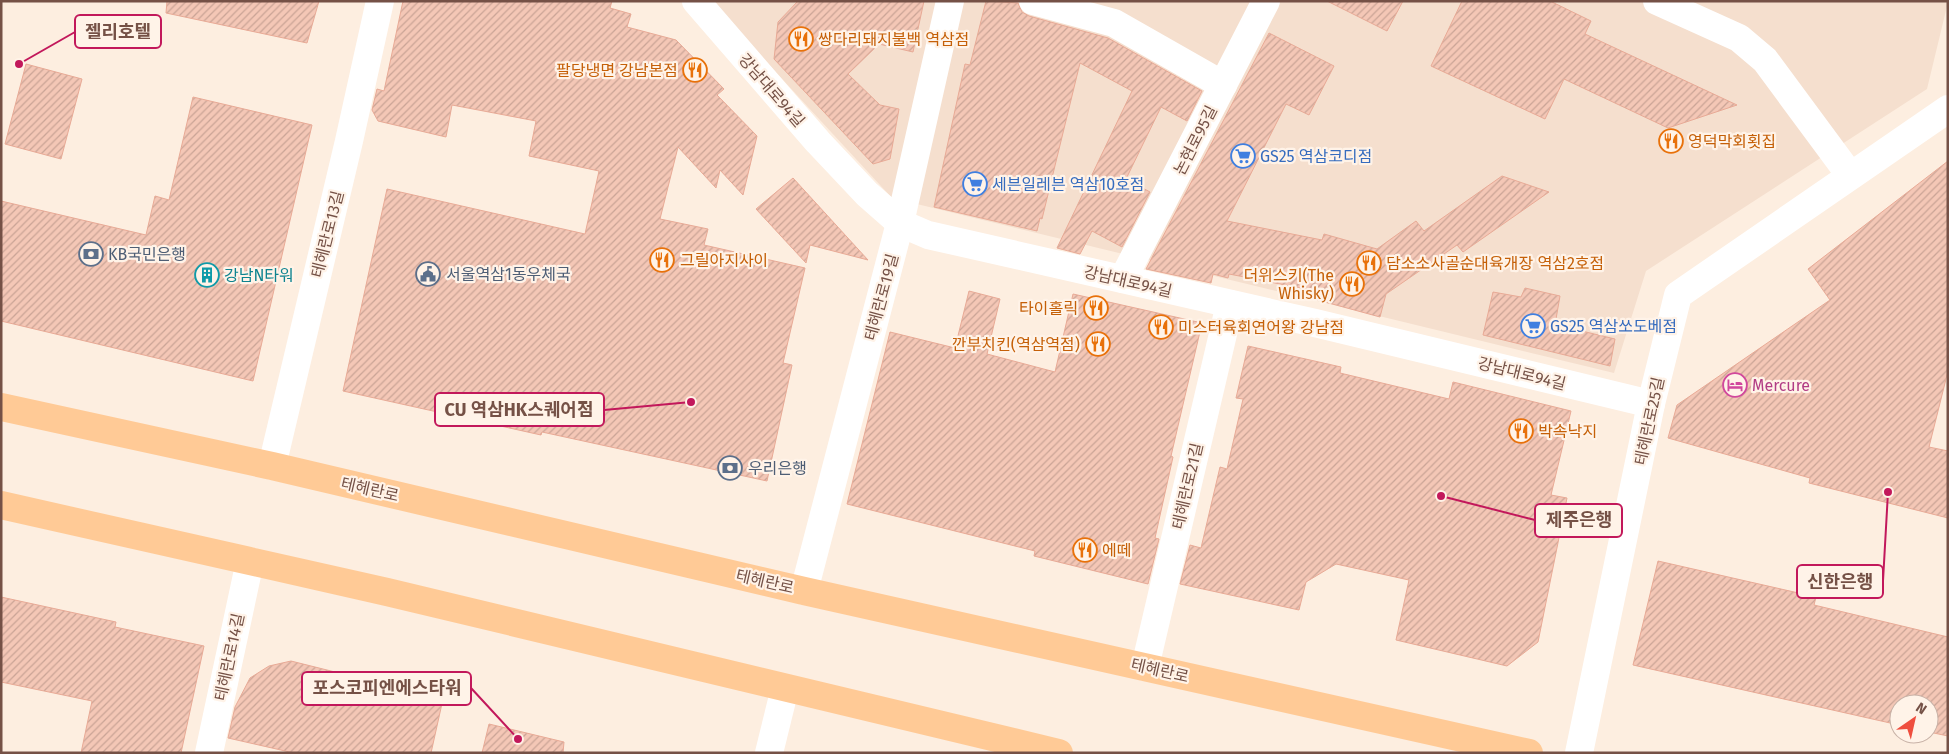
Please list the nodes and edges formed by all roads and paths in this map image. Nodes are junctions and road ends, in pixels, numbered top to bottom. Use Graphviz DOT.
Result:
graph roads {
  1 [pos="380,1"];
  2 [pos="696,1"];
  3 [pos="950,1"];
  4 [pos="1033,1"];
  5 [pos="1266,1"];
  6 [pos="1657,1"];
  7 [pos="1223,85"];
  8 [pos="1948,109"];
  9 [pos="1850,175"];
  10 [pos="900,223"];
  11 [pos="1123,280"];
  12 [pos="1230,304"];
  13 [pos="1651,404"];
  14 [pos="1,407"];
  15 [pos="272,466"];
  16 [pos="1,505"];
  17 [pos="250,561"];
  18 [pos="804,591"];
  19 [pos="1144,667"];
  20 [pos="785,688"];
  21 [pos="209,753"];
  22 [pos="769,753"];
  23 [pos="1058,753"];
  24 [pos="1529,753"];
  25 [pos="1579,753"];
  1 -- 15 [label="street, 테헤란로13길"];
  2 -- 10 [label="street, 강남대로94길"];
  3 -- 10 [label="street, 테헤란로19길"];
  4 -- 7 [label="street"];
  5 -- 7 [label="street, 논현로95길"];
  6 -- 9 [label="street"];
  7 -- 11 [label="street, 논현로95길"];
  8 -- 9 [label="street, 테헤란로25길"];
  9 -- 13 [label="street, 테헤란로25길"];
  10 -- 11 [label="street, 강남대로94길"];
  10 -- 18 [label="street, 테헤란로19길"];
  11 -- 12 [label="street, 강남대로94길"];
  12 -- 13 [label="street, 강남대로94길"];
  12 -- 19 [label="street, 테헤란로21길"];
  13 -- 25 [label="street, 테헤란로25길"];
  14 -- 15 [label="main road, 테헤란로"];
  15 -- 18 [label="main road, 테헤란로"];
  16 -- 17 [label="main road"];
  17 -- 20 [label="main road"];
  17 -- 21 [label="street, 테헤란로14길"];
  18 -- 19 [label="main road, 테헤란로"];
  19 -- 24 [label="main road, 테헤란로"];
  20 -- 22 [label="street"];
  20 -- 23 [label="main road"];
}
